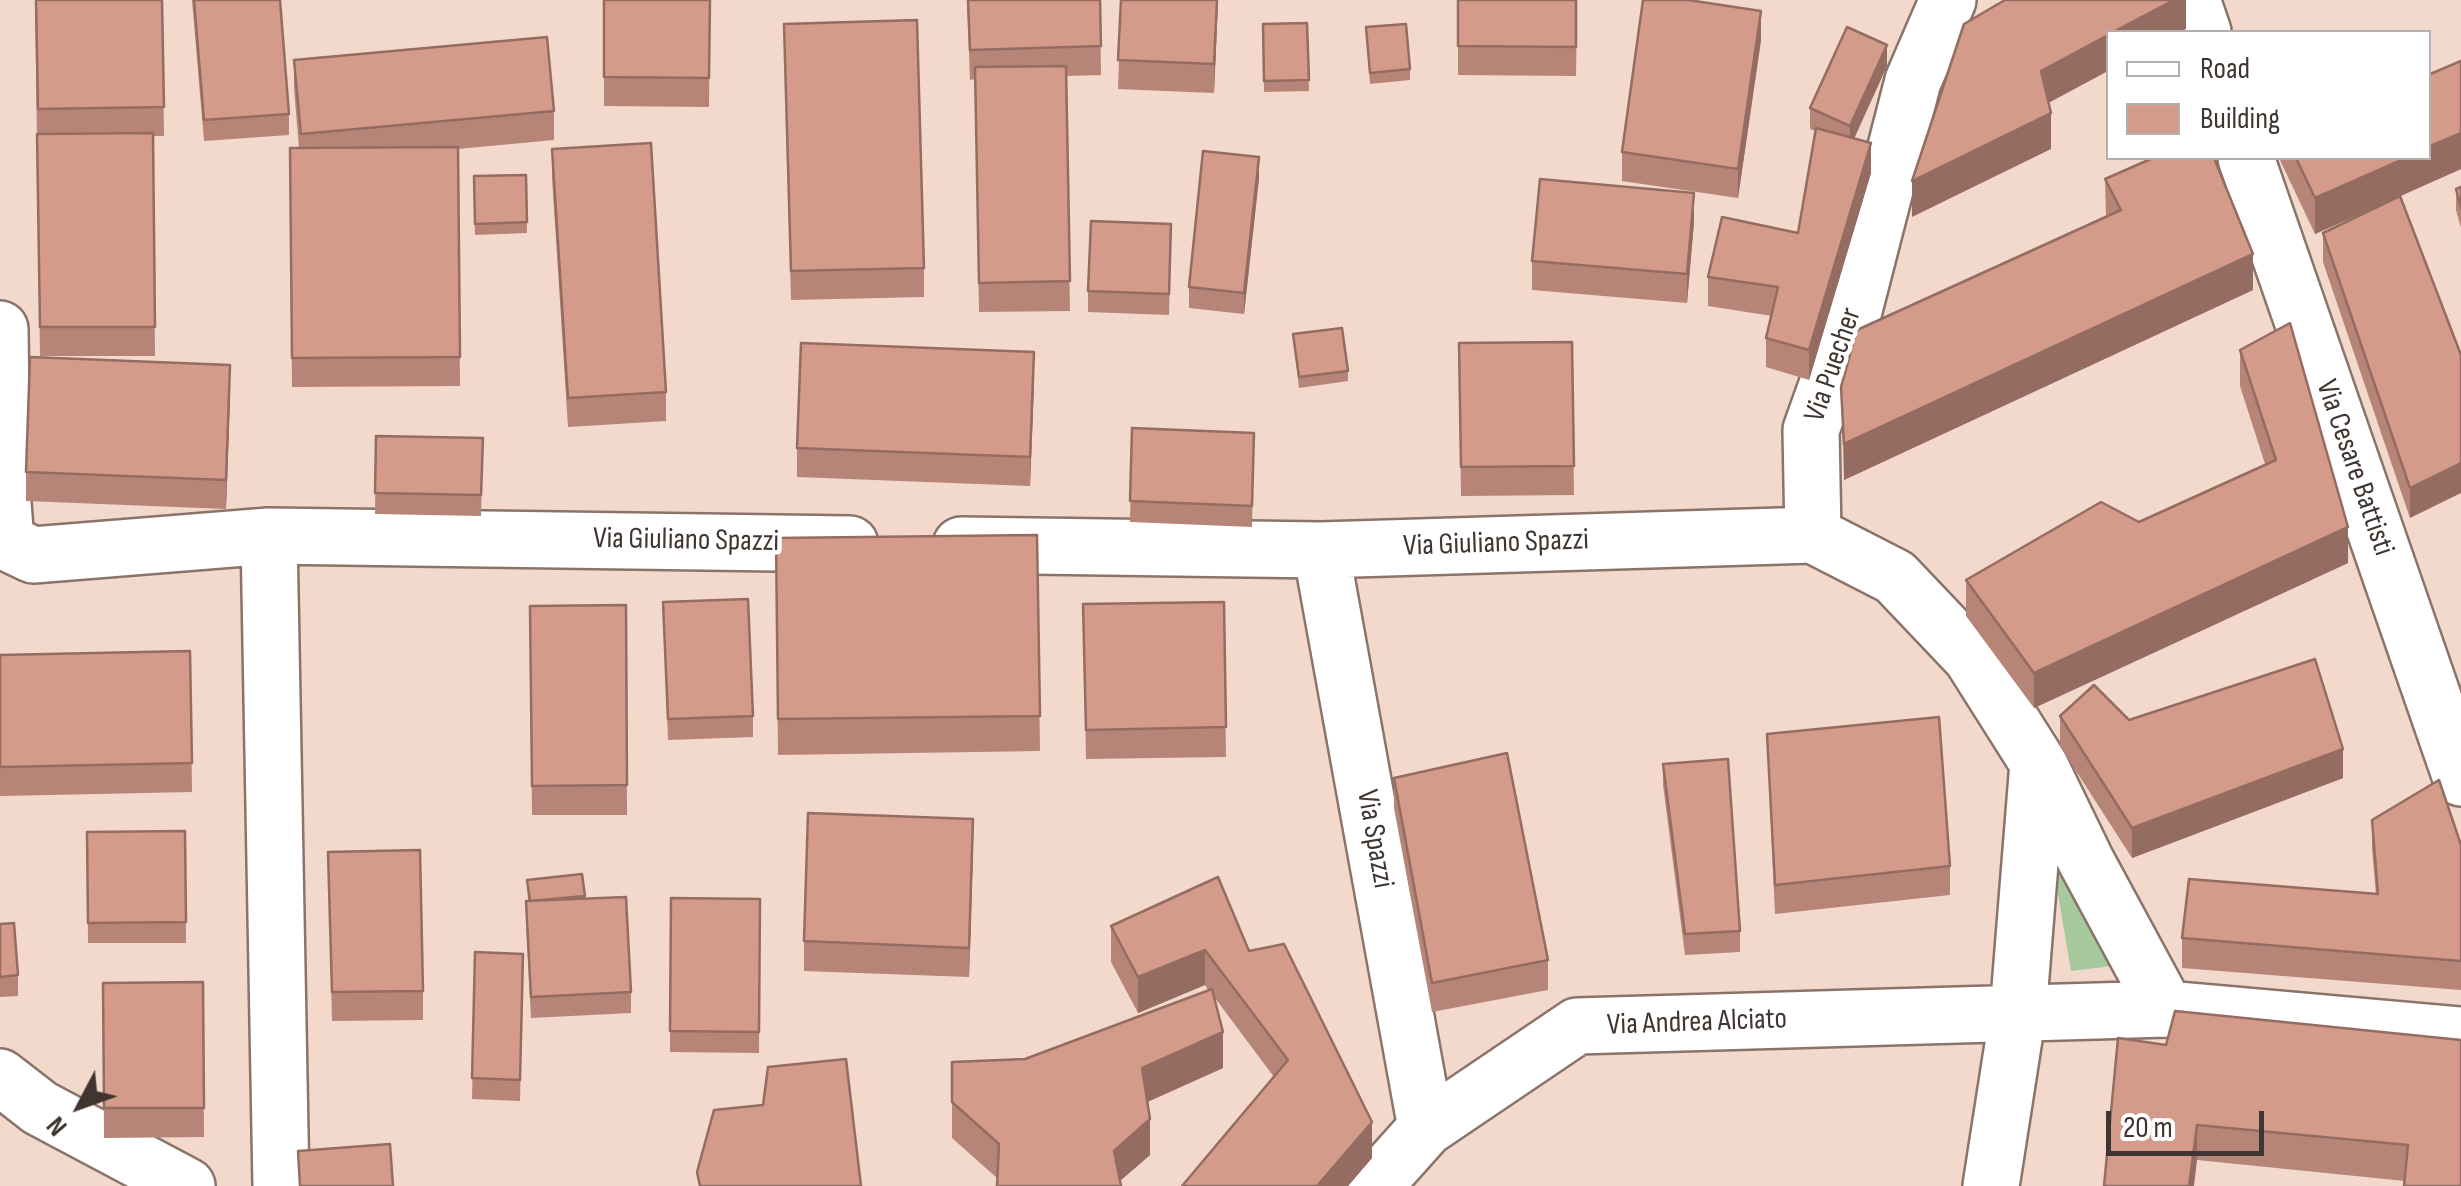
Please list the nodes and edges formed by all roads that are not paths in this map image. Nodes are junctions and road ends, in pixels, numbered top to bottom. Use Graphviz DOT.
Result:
graph roads {
  1 [pos="1948,0"];
  2 [pos="2192,0"];
  3 [pos="2202,30"];
  4 [pos="2247,160"];
  5 [pos="0,329"];
  6 [pos="1813,535"];
  7 [pos="269,536"];
  8 [pos="1321,550"];
  9 [pos="2038,763"];
  10 [pos="2461,778"];
  11 [pos="2166,1010"];
  12 [pos="2021,1013"];
  13 [pos="2461,1035"];
  14 [pos="0,1077"];
  15 [pos="1426,1128"];
  16 [pos="187,1186"];
  17 [pos="281,1186"];
  18 [pos="1374,1186"];
  19 [pos="1991,1186"];
  1 -- 6 [label="street, Via Puecher"];
  2 -- 3 [label="street"];
  4 -- 10 [label="street, Via Cesare Battisti"];
  5 -- 7 [label="street, Via Giuliano Spazzi"];
  6 -- 8 [label="street, Via Giuliano Spazzi"];
  6 -- 9 [label="street"];
  7 -- 8 [label="street, Via Giuliano Spazzi"];
  7 -- 17 [label="street"];
  8 -- 15 [label="street, Via Spazzi"];
  9 -- 11 [label="street"];
  9 -- 12 [label="street"];
  11 -- 12 [label="street, Via Andrea Alciato"];
  11 -- 13 [label="street, Via Andrea Alciato"];
  12 -- 15 [label="street, Via Andrea Alciato"];
  12 -- 19 [label="street"];
  14 -- 16 [label="street"];
  15 -- 18 [label="street, Via Andrea Alciato"];
}
